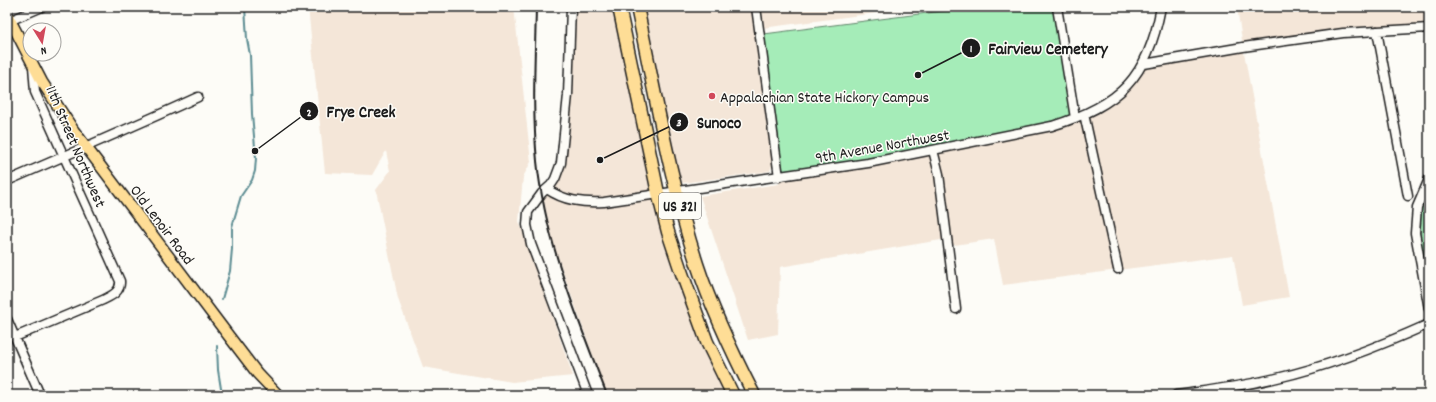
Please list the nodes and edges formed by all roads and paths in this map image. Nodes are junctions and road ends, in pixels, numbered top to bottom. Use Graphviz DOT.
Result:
graph roads {
  1 [pos="42,7"];
  2 [pos="571,7"];
  3 [pos="619,7"];
  4 [pos="637,7"];
  5 [pos="756,7"];
  6 [pos="1057,7"];
  7 [pos="1162,7"];
  8 [pos="8,19"];
  9 [pos="1429,28"];
  10 [pos="1378,31"];
  11 [pos="33,64"];
  12 [pos="1144,64"];
  13 [pos="198,97"];
  14 [pos="1084,114"];
  15 [pos="1076,118"];
  16 [pos="86,146"];
  17 [pos="933,150"];
  18 [pos="63,156"];
  19 [pos="779,177"];
  20 [pos="1429,179"];
  21 [pos="7,181"];
  22 [pos="547,189"];
  23 [pos="676,191"];
  24 [pos="658,193"];
  25 [pos="1408,196"];
  26 [pos="1118,269"];
  27 [pos="956,309"];
  28 [pos="1429,309"];
  29 [pos="7,319"];
  30 [pos="1429,324"];
  31 [pos="15,337"];
  32 [pos="1231,391"];
  33 [pos="40,395"];
  34 [pos="278,395"];
  35 [pos="588,395"];
  36 [pos="733,395"];
  37 [pos="754,395"];
  38 [pos="1176,395"];
  1 -- 8 [label="street"];
  2 -- 22 [label="street"];
  3 -- 24 [label="highway, US 321"];
  4 -- 23 [label="highway, US 321"];
  5 -- 19 [label="street"];
  6 -- 15 [label="street"];
  7 -- 12 [label="street, 9th Avenue Northwest"];
  8 -- 11 [label="main road, 11th Street Northwest"];
  9 -- 10 [label="street"];
  10 -- 12 [label="street"];
  10 -- 25 [label="street"];
  11 -- 16 [label="main road, Old Lenoir Road"];
  11 -- 18 [label="street, 11th Street Northwest"];
  12 -- 14 [label="street, 9th Avenue Northwest"];
  13 -- 16 [label="street"];
  14 -- 15 [label="street, 9th Avenue Northwest"];
  14 -- 26 [label="street"];
  15 -- 17 [label="street, 9th Avenue Northwest"];
  16 -- 18 [label="street"];
  16 -- 34 [label="main road, Old Lenoir Road"];
  17 -- 19 [label="street, 9th Avenue Northwest"];
  17 -- 27 [label="street"];
  18 -- 21 [label="street"];
  18 -- 31 [label="street, 11th Street Northwest"];
  19 -- 23 [label="street, 9th Avenue Northwest"];
  20 -- 28 [label="street"];
  22 -- 24 [label="street, 9th Avenue Northwest"];
  22 -- 35 [label="street"];
  23 -- 24 [label="street, 9th Avenue Northwest"];
  23 -- 37 [label="highway, US 321"];
  24 -- 36 [label="highway, US 321"];
  29 -- 31 [label="street"];
  30 -- 32 [label="street"];
  31 -- 33 [label="street"];
  32 -- 38 [label="street"];
}
